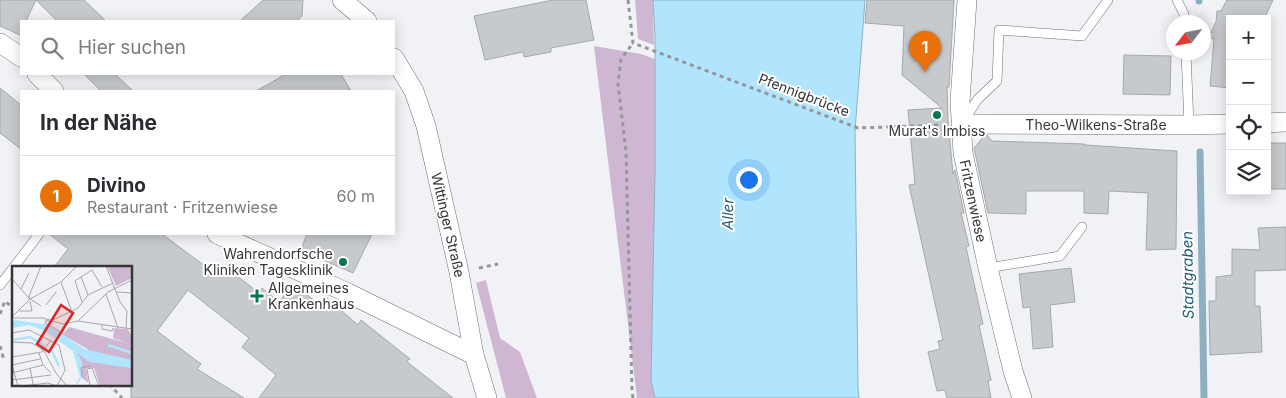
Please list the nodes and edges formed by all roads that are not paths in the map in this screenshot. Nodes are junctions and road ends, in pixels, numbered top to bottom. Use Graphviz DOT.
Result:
graph roads {
  1 [pos="342,0"];
  2 [pos="967,0"];
  3 [pos="1108,0"];
  4 [pos="1177,0"];
  5 [pos="1184,15"];
  6 [pos="366,20"];
  7 [pos="0,43"];
  8 [pos="20,56"];
  9 [pos="395,60"];
  10 [pos="1186,60"];
  11 [pos="38,75"];
  12 [pos="53,90"];
  13 [pos="1271,122"];
  14 [pos="1286,122"];
  15 [pos="961,124"];
  16 [pos="1226,124"];
  17 [pos="1189,126"];
  18 [pos="1082,227"];
  19 [pos="39,235"];
  20 [pos="218,235"];
  21 [pos="15,266"];
  22 [pos="988,268"];
  23 [pos="12,270"];
  24 [pos="0,285"];
  25 [pos="474,355"];
  26 [pos="487,398"];
  27 [pos="1022,398"];
  1 -- 6 [label="street"];
  2 -- 15 [label="street, Fritzenwiese"];
  3 -- 15 [label="lane"];
  4 -- 5 [label="lane"];
  7 -- 8 [label="street"];
  9 -- 25 [label="street, Wittinger Straße"];
  10 -- 17 [label="lane"];
  11 -- 12 [label="street"];
  13 -- 14 [label="street"];
  15 -- 17 [label="street, Theo-Wilkens-Straße"];
  15 -- 22 [label="street, Fritzenwiese"];
  16 -- 17 [label="street, Theo-Wilkens-Straße"];
  18 -- 22 [label="lane"];
  19 -- 21 [label="lane"];
  20 -- 25 [label="street"];
  22 -- 27 [label="street, Fritzenwiese"];
  23 -- 24 [label="lane"];
  25 -- 26 [label="street, Wittinger Straße"];
}
